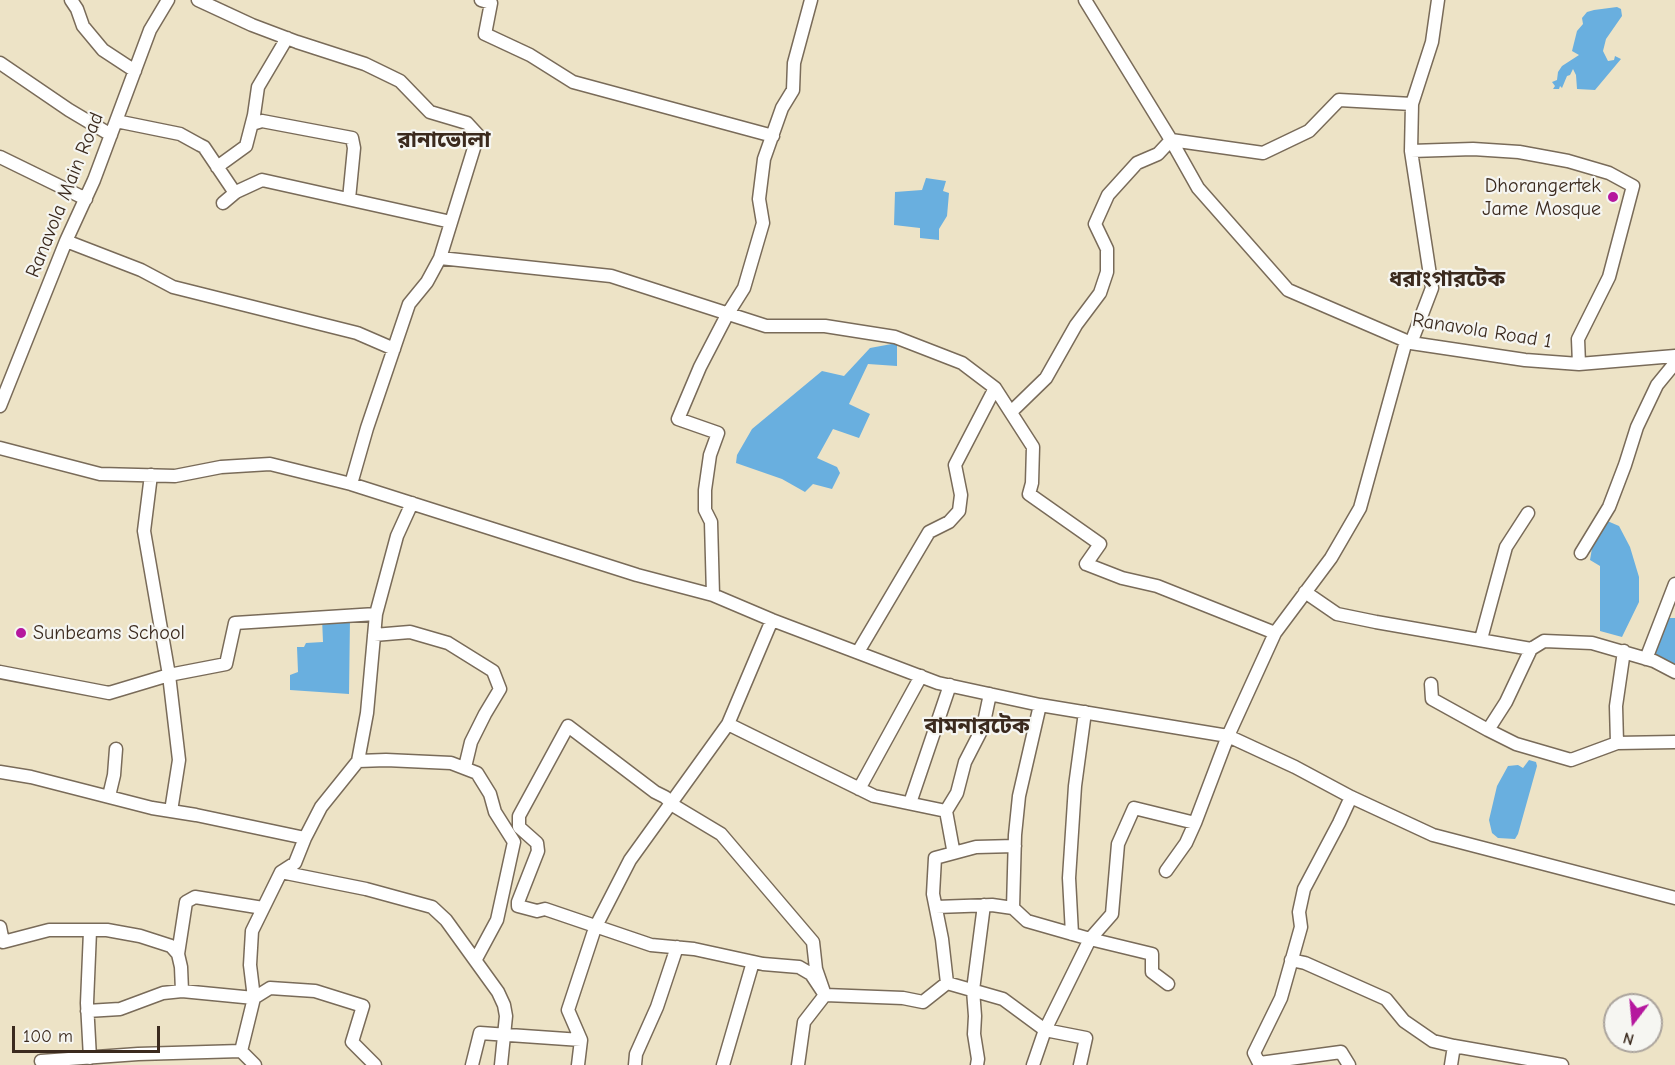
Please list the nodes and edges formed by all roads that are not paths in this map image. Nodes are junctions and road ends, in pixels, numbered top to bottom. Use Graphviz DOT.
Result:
graph roads {
  1 [pos="71,0"];
  2 [pos="168,0"];
  3 [pos="198,0"];
  4 [pos="481,0"];
  5 [pos="811,0"];
  6 [pos="1438,0"];
  7 [pos="1090,1"];
  8 [pos="287,38"];
  9 [pos="0,63"];
  10 [pos="135,71"];
  11 [pos="1412,104"];
  12 [pos="116,122"];
  13 [pos="252,124"];
  14 [pos="111,135"];
  15 [pos="773,136"];
  16 [pos="1171,140"];
  17 [pos="1411,151"];
  18 [pos="0,157"];
  19 [pos="217,166"];
  20 [pos="235,193"];
  21 [pos="86,199"];
  22 [pos="348,199"];
  23 [pos="223,202"];
  24 [pos="451,222"];
  25 [pos="66,241"];
  26 [pos="440,258"];
  27 [pos="727,315"];
  28 [pos="1408,342"];
  29 [pos="394,349"];
  30 [pos="1675,356"];
  31 [pos="1675,363"];
  32 [pos="1579,364"];
  33 [pos="995,388"];
  34 [pos="0,406"];
  35 [pos="1011,412"];
  36 [pos="0,448"];
  37 [pos="151,475"];
  38 [pos="351,484"];
  39 [pos="412,503"];
  40 [pos="1528,513"];
  41 [pos="1581,553"];
  42 [pos="1675,584"];
  43 [pos="1305,592"];
  44 [pos="713,595"];
  45 [pos="376,614"];
  46 [pos="772,620"];
  47 [pos="1275,633"];
  48 [pos="374,635"];
  49 [pos="1481,639"];
  50 [pos="1531,649"];
  51 [pos="1624,651"];
  52 [pos="858,652"];
  53 [pos="1646,658"];
  54 [pos="0,672"];
  55 [pos="1675,672"];
  56 [pos="169,675"];
  57 [pos="921,676"];
  58 [pos="1431,684"];
  59 [pos="950,685"];
  60 [pos="990,694"];
  61 [pos="1040,705"];
  62 [pos="1084,712"];
  63 [pos="728,724"];
  64 [pos="1488,730"];
  65 [pos="1228,736"];
  66 [pos="1675,741"];
  67 [pos="1617,743"];
  68 [pos="116,749"];
  69 [pos="358,761"];
  70 [pos="465,767"];
  71 [pos="0,772"];
  72 [pos="859,789"];
  73 [pos="109,796"];
  74 [pos="1350,797"];
  75 [pos="910,803"];
  76 [pos="672,804"];
  77 [pos="171,811"];
  78 [pos="946,811"];
  79 [pos="1195,823"];
  80 [pos="305,838"];
  81 [pos="1015,846"];
  82 [pos="953,849"];
  83 [pos="281,872"];
  84 [pos="1166,872"];
  85 [pos="1675,898"];
  86 [pos="984,905"];
  87 [pos="936,907"];
  88 [pos="263,908"];
  89 [pos="1013,908"];
  90 [pos="0,927"];
  91 [pos="596,928"];
  92 [pos="90,931"];
  93 [pos="1072,934"];
  94 [pos="1090,939"];
  95 [pos="676,947"];
  96 [pos="178,954"];
  97 [pos="476,959"];
  98 [pos="1291,960"];
  99 [pos="753,962"];
  100 [pos="947,983"];
  101 [pos="1168,984"];
  102 [pos="973,990"];
  103 [pos="182,991"];
  104 [pos="825,994"];
  105 [pos="254,998"];
  106 [pos="87,1011"];
  107 [pos="1045,1030"];
  108 [pos="505,1035"];
  109 [pos="581,1040"];
  110 [pos="1454,1046"];
  111 [pos="241,1051"];
  112 [pos="90,1058"];
  113 [pos="174,1059"];
  114 [pos="41,1062"];
  115 [pos="1260,1064"];
  116 [pos="255,1065"];
  117 [pos="375,1065"];
  118 [pos="472,1065"];
  119 [pos="501,1065"];
  120 [pos="578,1065"];
  121 [pos="635,1065"];
  122 [pos="723,1065"];
  123 [pos="798,1065"];
  124 [pos="977,1065"];
  125 [pos="1033,1065"];
  126 [pos="1080,1065"];
  127 [pos="1348,1065"];
  128 [pos="1451,1065"];
  129 [pos="1562,1065"];
  1 -- 10 [label="street"];
  2 -- 10 [label="street, Ranavola Main Road"];
  3 -- 8 [label="street"];
  4 -- 15 [label="street"];
  5 -- 15 [label="street"];
  6 -- 11 [label="street"];
  7 -- 16 [label="street, Ranavola Road 1"];
  8 -- 13 [label="street"];
  8 -- 24 [label="street"];
  9 -- 14 [label="street"];
  10 -- 12 [label="street, Ranavola Main Road"];
  11 -- 16 [label="street"];
  11 -- 17 [label="street"];
  12 -- 14 [label="street, Ranavola Main Road"];
  12 -- 19 [label="street"];
  13 -- 19 [label="street"];
  13 -- 22 [label="street"];
  14 -- 21 [label="street, Ranavola Main Road"];
  15 -- 27 [label="street"];
  16 -- 28 [label="street, Ranavola Road 1"];
  16 -- 35 [label="street"];
  17 -- 28 [label="street"];
  17 -- 32 [label="street"];
  18 -- 21 [label="street"];
  19 -- 20 [label="street"];
  20 -- 22 [label="street"];
  20 -- 23 [label="street"];
  21 -- 25 [label="street, Ranavola Main Road"];
  22 -- 24 [label="street"];
  24 -- 26 [label="street"];
  25 -- 29 [label="street"];
  25 -- 34 [label="street, Ranavola Main Road"];
  26 -- 27 [label="street"];
  26 -- 29 [label="street"];
  27 -- 33 [label="street"];
  27 -- 44 [label="street"];
  28 -- 32 [label="street, Ranavola Road 1"];
  28 -- 43 [label="street"];
  29 -- 38 [label="street"];
  30 -- 32 [label="street, Ranavola Road 1"];
  31 -- 41 [label="street"];
  33 -- 35 [label="street"];
  33 -- 52 [label="street"];
  35 -- 47 [label="street"];
  36 -- 37 [label="street"];
  37 -- 38 [label="street"];
  37 -- 56 [label="street"];
  38 -- 39 [label="street"];
  39 -- 44 [label="street"];
  39 -- 45 [label="street"];
  40 -- 49 [label="street"];
  42 -- 53 [label="street"];
  43 -- 47 [label="street"];
  43 -- 49 [label="street"];
  44 -- 46 [label="street"];
  45 -- 48 [label="street"];
  45 -- 56 [label="street"];
  46 -- 52 [label="street"];
  46 -- 63 [label="street"];
  47 -- 65 [label="street"];
  48 -- 69 [label="street"];
  48 -- 70 [label="street"];
  49 -- 50 [label="street"];
  50 -- 51 [label="street"];
  50 -- 64 [label="street"];
  51 -- 53 [label="street"];
  51 -- 67 [label="street"];
  52 -- 57 [label="street"];
  53 -- 55 [label="street"];
  54 -- 56 [label="street"];
  56 -- 77 [label="street"];
  57 -- 59 [label="street"];
  57 -- 72 [label="street"];
  58 -- 64 [label="street"];
  59 -- 60 [label="street"];
  59 -- 75 [label="street"];
  60 -- 61 [label="street"];
  60 -- 78 [label="street"];
  61 -- 62 [label="street"];
  61 -- 81 [label="street"];
  62 -- 65 [label="street"];
  62 -- 93 [label="street"];
  63 -- 72 [label="street"];
  63 -- 76 [label="street"];
  64 -- 67 [label="street"];
  65 -- 74 [label="street"];
  65 -- 79 [label="street"];
  66 -- 67 [label="street"];
  68 -- 73 [label="street"];
  69 -- 70 [label="street"];
  69 -- 80 [label="street"];
  70 -- 97 [label="street"];
  71 -- 73 [label="street"];
  72 -- 75 [label="street"];
  73 -- 77 [label="street"];
  74 -- 85 [label="street"];
  74 -- 98 [label="street"];
  75 -- 78 [label="street"];
  76 -- 91 [label="street"];
  76 -- 91 [label="street"];
  76 -- 104 [label="street"];
  77 -- 80 [label="street"];
  78 -- 82 [label="street"];
  79 -- 84 [label="street"];
  79 -- 94 [label="street"];
  80 -- 83 [label="street"];
  81 -- 87 [label="street"];
  81 -- 89 [label="street"];
  83 -- 88 [label="street"];
  83 -- 97 [label="street"];
  86 -- 87 [label="street"];
  86 -- 89 [label="street"];
  86 -- 102 [label="street"];
  87 -- 100 [label="street"];
  88 -- 96 [label="street"];
  88 -- 105 [label="street"];
  89 -- 93 [label="street"];
  90 -- 92 [label="street"];
  91 -- 95 [label="street"];
  91 -- 109 [label="street"];
  92 -- 96 [label="street"];
  92 -- 106 [label="street"];
  93 -- 94 [label="street"];
  94 -- 101 [label="street"];
  94 -- 107 [label="street"];
  95 -- 99 [label="street"];
  95 -- 121 [label="street"];
  96 -- 103 [label="street"];
  97 -- 108 [label="street"];
  98 -- 110 [label="street"];
  98 -- 115 [label="street"];
  99 -- 104 [label="street"];
  99 -- 122 [label="street"];
  100 -- 102 [label="street"];
  100 -- 104 [label="street"];
  102 -- 107 [label="street"];
  102 -- 124 [label="street"];
  103 -- 105 [label="street"];
  103 -- 106 [label="street"];
  104 -- 123 [label="street"];
  105 -- 111 [label="street"];
  105 -- 117 [label="street"];
  106 -- 112 [label="street"];
  107 -- 125 [label="street"];
  107 -- 126 [label="street"];
  108 -- 109 [label="street"];
  108 -- 118 [label="street"];
  108 -- 119 [label="street"];
  109 -- 120 [label="street"];
  110 -- 128 [label="street"];
  110 -- 129 [label="street"];
  111 -- 113 [label="street"];
  111 -- 116 [label="street"];
  112 -- 113 [label="street"];
  112 -- 114 [label="street"];
  115 -- 127 [label="street"];
}
